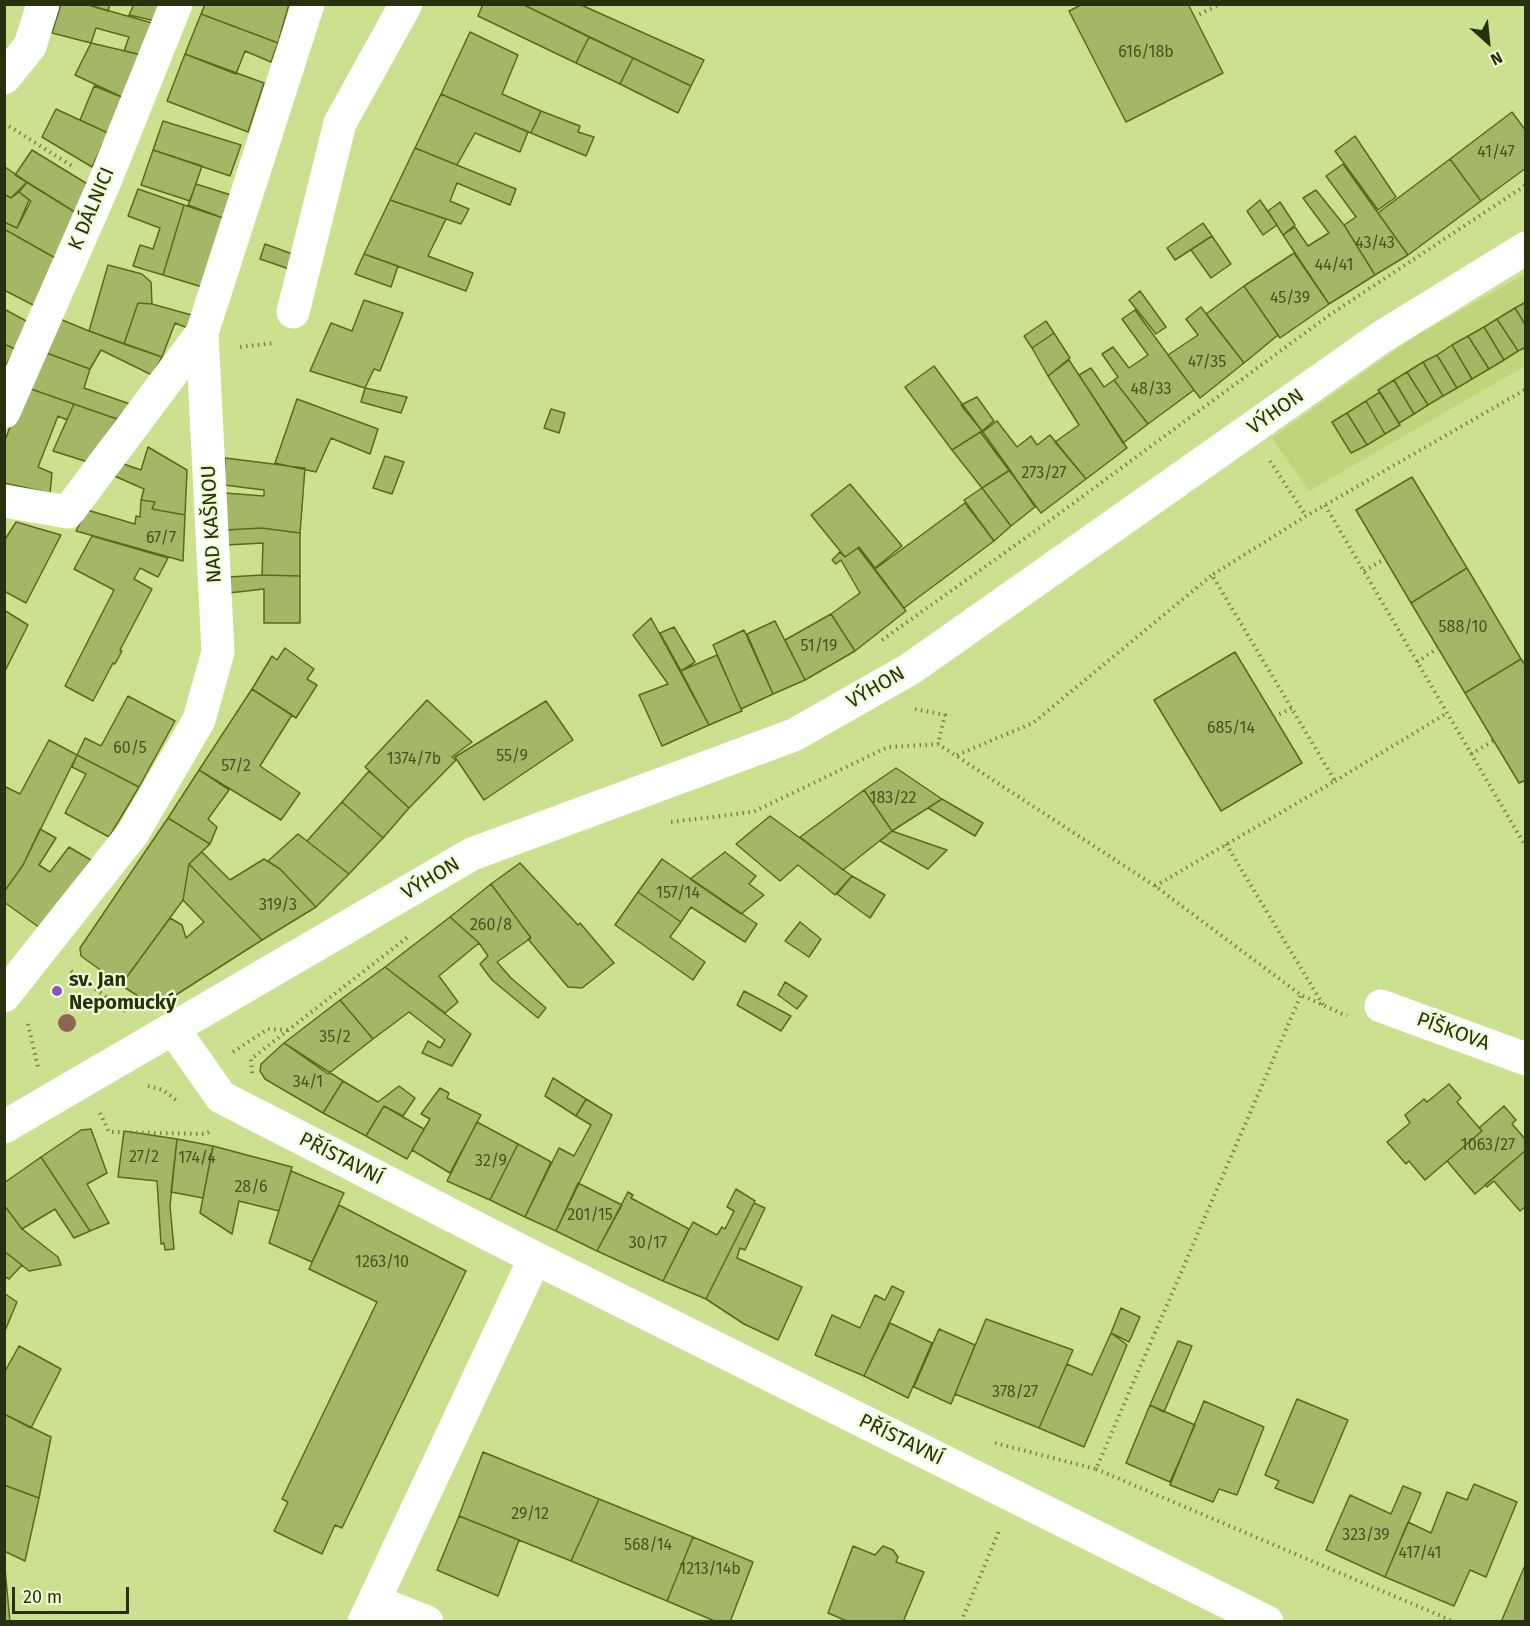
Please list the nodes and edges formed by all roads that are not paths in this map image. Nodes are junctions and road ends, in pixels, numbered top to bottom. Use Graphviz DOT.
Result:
graph roads {
  1 [pos="43,4"];
  2 [pos="176,4"];
  3 [pos="308,4"];
  4 [pos="406,4"];
  5 [pos="4,78"];
  6 [pos="1526,248"];
  7 [pos="292,312"];
  8 [pos="202,342"];
  9 [pos="4,412"];
  10 [pos="4,501"];
  11 [pos="10,999"];
  12 [pos="1381,1006"];
  13 [pos="174,1030"];
  14 [pos="1526,1059"];
  15 [pos="4,1128"];
  16 [pos="535,1258"];
  17 [pos="369,1611"];
  18 [pos="427,1622"];
  19 [pos="1267,1622"];
  1 -- 5 [label="street"];
  2 -- 9 [label="street, K DÁLNICI"];
  3 -- 8 [label="street, NAD KAŠNOU"];
  4 -- 7 [label="street"];
  6 -- 13 [label="street, VÝHON"];
  8 -- 10 [label="street"];
  8 -- 11 [label="street, NAD KAŠNOU"];
  12 -- 14 [label="street, PÍŠKOVA"];
  13 -- 15 [label="street, VÝHON"];
  13 -- 16 [label="street, PŘÍSTAVNÍ"];
  16 -- 17 [label="street"];
  16 -- 19 [label="street, PŘÍSTAVNÍ"];
  17 -- 18 [label="street"];
}
